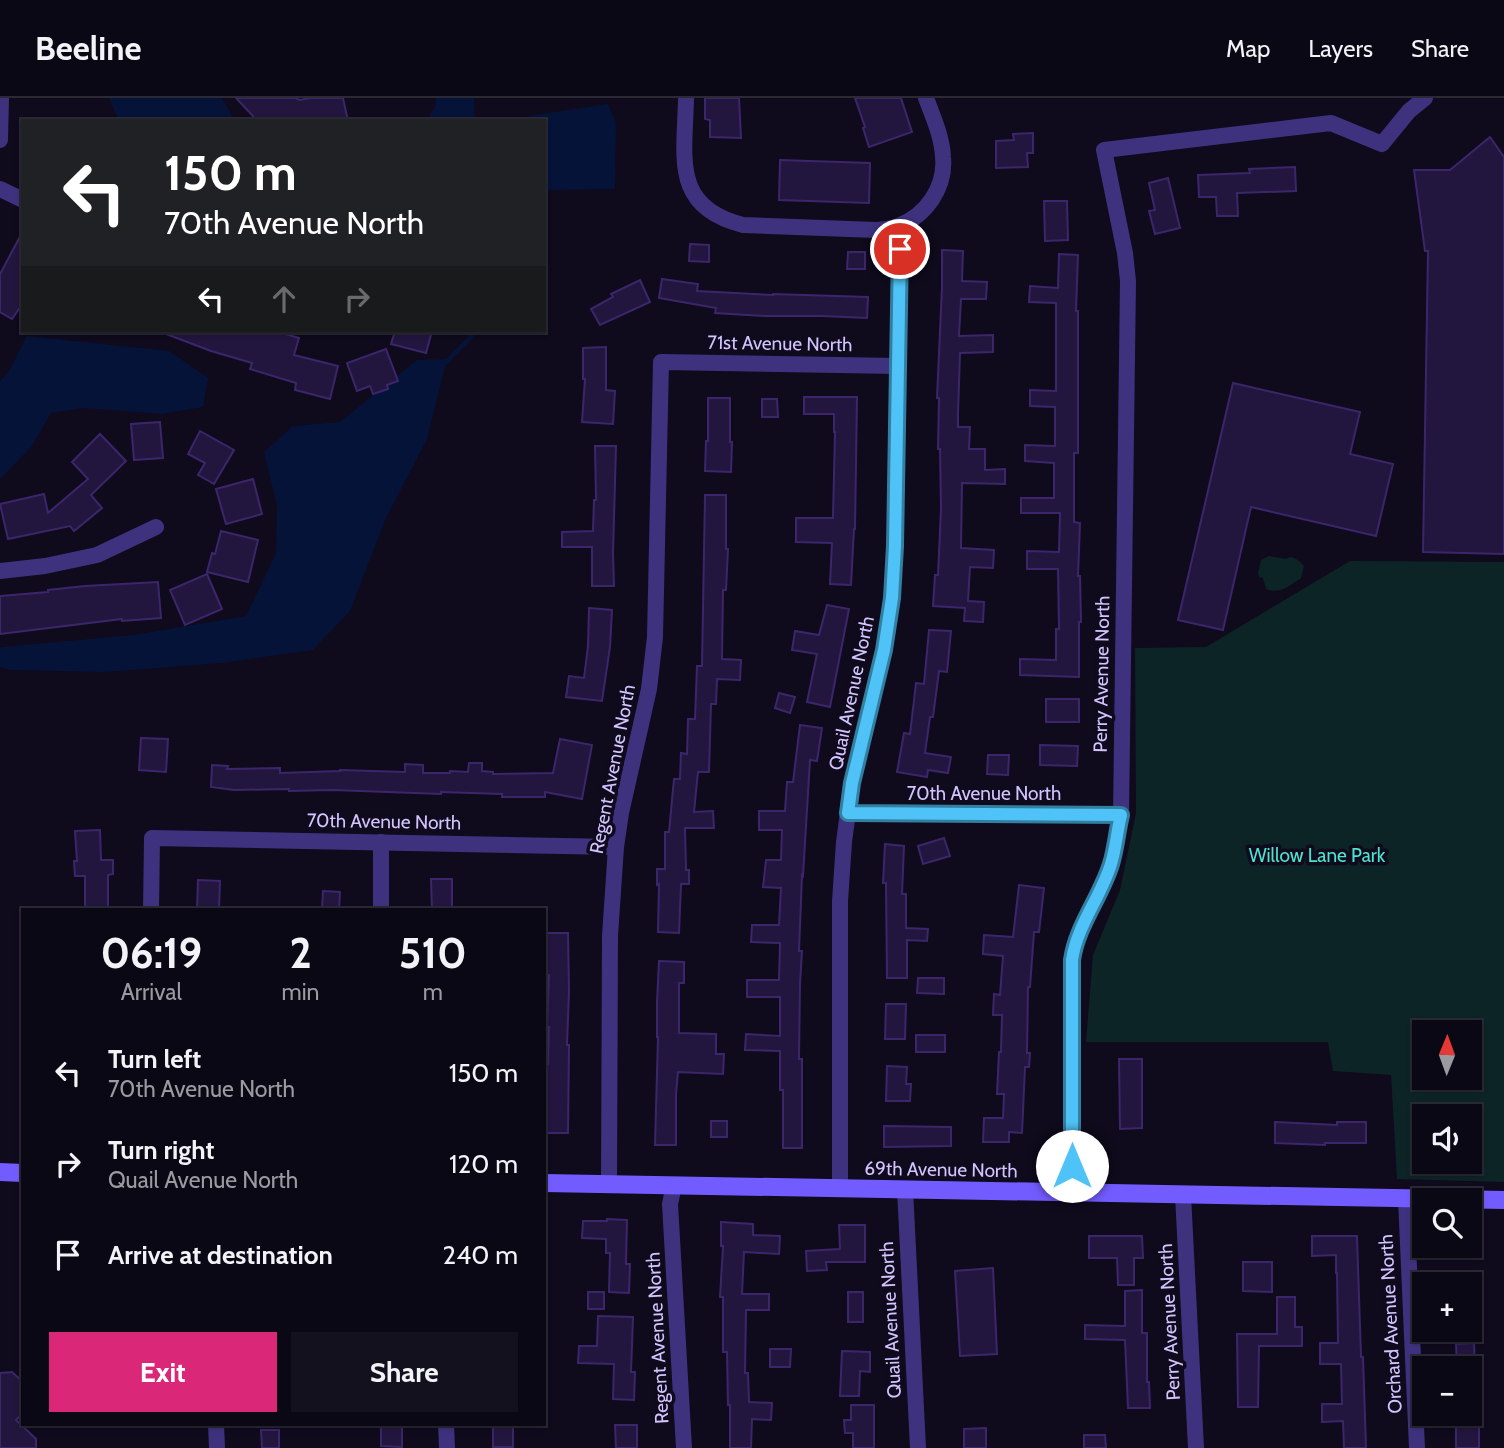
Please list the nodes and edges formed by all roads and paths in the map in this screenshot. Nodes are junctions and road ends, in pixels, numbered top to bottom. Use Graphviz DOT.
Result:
graph roads {
  1 [pos="1,98"];
  2 [pos="686,98"];
  3 [pos="926,98"];
  4 [pos="1425,98"];
  5 [pos="0,140"];
  6 [pos="0,189"];
  7 [pos="21,199"];
  8 [pos="900,249"];
  9 [pos="661,362"];
  10 [pos="898,366"];
  11 [pos="156,527"];
  12 [pos="0,570"];
  13 [pos="848,813"];
  14 [pos="1121,815"];
  15 [pos="381,842"];
  16 [pos="616,847"];
  17 [pos="151,908"];
  18 [pos="381,908"];
  19 [pos="0,1172"];
  20 [pos="21,1172"];
  21 [pos="546,1183"];
  22 [pos="609,1184"];
  23 [pos="674,1185"];
  24 [pos="839,1188"];
  25 [pos="905,1189"];
  26 [pos="1072,1192"];
  27 [pos="1184,1195"];
  28 [pos="1406,1199"];
  29 [pos="1504,1200"];
  30 [pos="216,1426"];
  31 [pos="446,1426"];
  32 [pos="217,1448"];
  33 [pos="447,1448"];
  34 [pos="684,1448"];
  35 [pos="918,1448"];
  36 [pos="1196,1448"];
  37 [pos="1417,1448"];
  1 -- 5 [label="street"];
  2 -- 3 [label="street"];
  4 -- 14 [label="street, Perry Avenue North"];
  6 -- 7 [label="street"];
  8 -- 10 [label="street, Quail Avenue North"];
  9 -- 10 [label="street, 71st Avenue North"];
  9 -- 16 [label="street, Regent Avenue North"];
  10 -- 13 [label="street, Quail Avenue North"];
  11 -- 12 [label="street"];
  13 -- 14 [label="street, 70th Avenue North"];
  13 -- 24 [label="street, Quail Avenue North"];
  14 -- 26 [label="street, Perry Avenue North"];
  15 -- 16 [label="street, 70th Avenue North"];
  15 -- 17 [label="street, 70th Avenue North"];
  15 -- 18 [label="street"];
  16 -- 22 [label="street, Regent Avenue North"];
  19 -- 20 [label="street"];
  21 -- 22 [label="street, 69th Avenue North"];
  22 -- 23 [label="street, 69th Avenue North"];
  23 -- 24 [label="street, 69th Avenue North"];
  23 -- 34 [label="street, Regent Avenue North"];
  24 -- 25 [label="street, 69th Avenue North"];
  25 -- 26 [label="street, 69th Avenue North"];
  25 -- 35 [label="street, Quail Avenue North"];
  26 -- 27 [label="street, 69th Avenue North"];
  27 -- 28 [label="street, 69th Avenue North"];
  27 -- 36 [label="street, Perry Avenue North"];
  28 -- 29 [label="street, 69th Avenue North"];
  28 -- 37 [label="street, Orchard Avenue North"];
  30 -- 32 [label="street"];
  31 -- 33 [label="street"];
}
